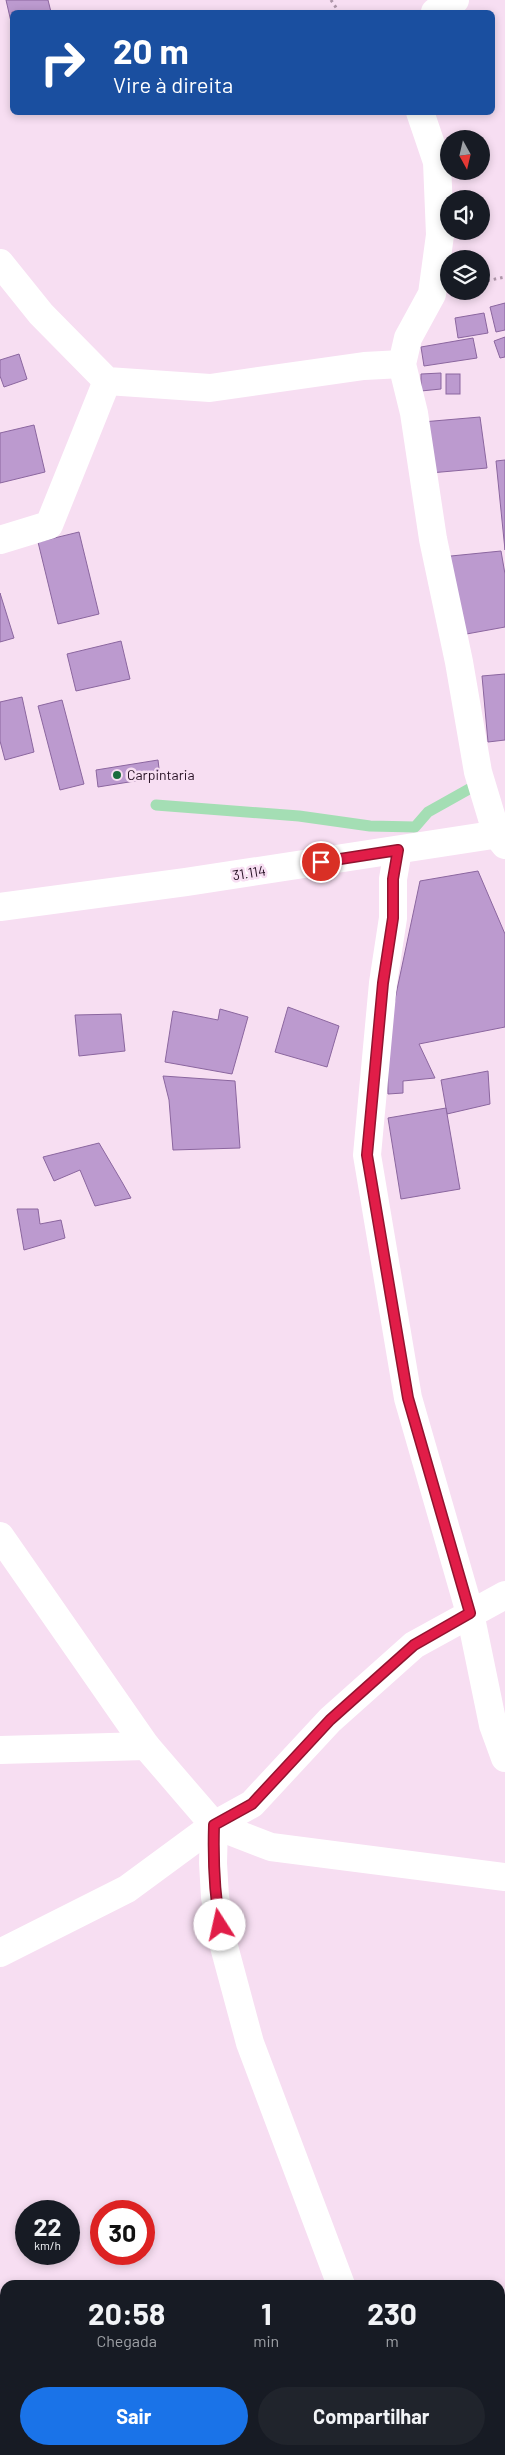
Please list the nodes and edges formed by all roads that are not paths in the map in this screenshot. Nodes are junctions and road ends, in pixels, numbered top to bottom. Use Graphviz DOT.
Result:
graph roads {
  1 [pos="455,0"];
  2 [pos="438,10"];
  3 [pos="421,115"];
  4 [pos="0,263"];
  5 [pos="402,364"];
  6 [pos="107,381"];
  7 [pos="0,540"];
  8 [pos="502,838"];
  9 [pos="398,850"];
  10 [pos="0,907"];
  11 [pos="0,1536"];
  12 [pos="505,1595"];
  13 [pos="470,1613"];
  14 [pos="146,1746"];
  15 [pos="0,1750"];
  16 [pos="505,1758"];
  17 [pos="214,1825"];
  18 [pos="505,1877"];
  19 [pos="0,1953"];
  20 [pos="339,2280"];
  1 -- 2 [label="street"];
  3 -- 5 [label="street"];
  4 -- 6 [label="street"];
  5 -- 6 [label="street"];
  5 -- 8 [label="street"];
  6 -- 7 [label="street"];
  8 -- 9 [label="street, 31.114"];
  9 -- 10 [label="street, 31.114"];
  9 -- 13 [label="street"];
  11 -- 14 [label="street"];
  12 -- 13 [label="street"];
  13 -- 16 [label="street"];
  13 -- 17 [label="street"];
  14 -- 15 [label="street"];
  14 -- 17 [label="street"];
  17 -- 18 [label="street"];
  17 -- 19 [label="street"];
  17 -- 20 [label="street"];
}
